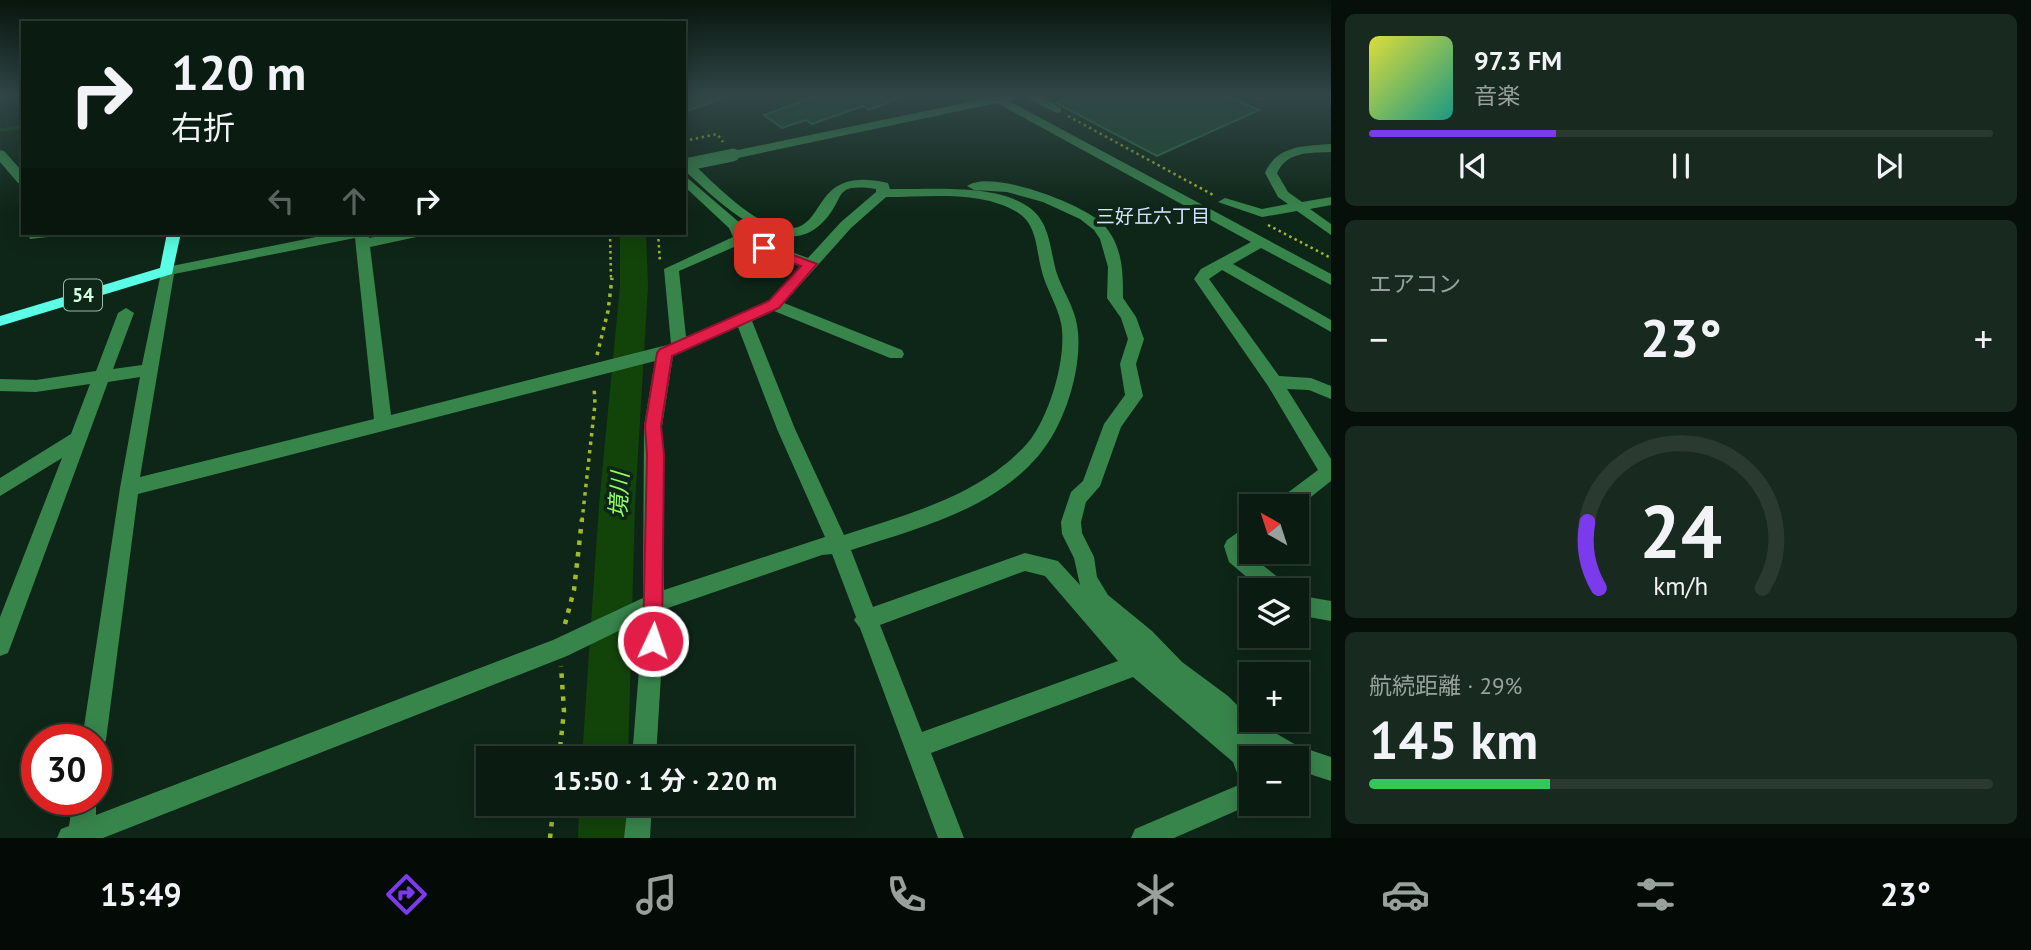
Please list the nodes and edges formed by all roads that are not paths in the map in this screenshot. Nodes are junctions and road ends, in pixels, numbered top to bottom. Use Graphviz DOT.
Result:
graph roads {
  1 [pos="827,134"];
  2 [pos="1062,134"];
  3 [pos="1331,148"];
  4 [pos="0,154"];
  5 [pos="686,164"];
  6 [pos="686,166"];
  7 [pos="21,178"];
  8 [pos="686,181"];
  9 [pos="883,189"];
  10 [pos="1331,201"];
  11 [pos="1225,202"];
  12 [pos="1296,206"];
  13 [pos="1331,231"];
  14 [pos="174,235"];
  15 [pos="388,235"];
  16 [pos="360,237"];
  17 [pos="741,239"];
  18 [pos="1262,243"];
  19 [pos="810,264"];
  20 [pos="1223,264"];
  21 [pos="167,271"];
  22 [pos="1331,280"];
  23 [pos="774,304"];
  24 [pos="126,313"];
  25 [pos="0,321"];
  26 [pos="744,321"];
  27 [pos="1331,327"];
  28 [pos="667,351"];
  29 [pos="896,354"];
  30 [pos="148,370"];
  31 [pos="104,376"];
  32 [pos="1274,382"];
  33 [pos="0,385"];
  34 [pos="1331,393"];
  35 [pos="383,423"];
  36 [pos="78,439"];
  37 [pos="1330,473"];
  38 [pos="0,488"];
  39 [pos="129,488"];
  40 [pos="1301,494"];
  41 [pos="1239,542"];
  42 [pos="839,545"];
  43 [pos="1239,558"];
  44 [pos="1246,564"];
  45 [pos="1263,578"];
  46 [pos="1309,607"];
  47 [pos="645,609"];
  48 [pos="1331,611"];
  49 [pos="865,620"];
  50 [pos="0,645"];
  51 [pos="1136,665"];
  52 [pos="95,724"];
  53 [pos="644,746"];
  54 [pos="918,746"];
  55 [pos="1274,746"];
  56 [pos="1239,751"];
  57 [pos="1309,762"];
  58 [pos="1331,769"];
  59 [pos="1239,797"];
  60 [pos="82,815"];
  61 [pos="639,816"];
  62 [pos="77,837"];
  63 [pos="638,838"];
  64 [pos="951,838"];
  65 [pos="1144,838"];
  1 -- 5 [label="street, bridge"];
  2 -- 18 [label="street"];
  3 -- 12 [label="street"];
  4 -- 7 [label="street"];
  6 -- 9 [label="street"];
  8 -- 17 [label="street"];
  9 -- 19 [label="street"];
  9 -- 42 [label="street"];
  9 -- 55 [label="street"];
  10 -- 12 [label="street"];
  11 -- 12 [label="street"];
  12 -- 13 [label="street"];
  14 -- 21 [label="main road"];
  15 -- 16 [label="street"];
  16 -- 21 [label="street"];
  16 -- 35 [label="street"];
  17 -- 19 [label="street"];
  17 -- 28 [label="street"];
  18 -- 20 [label="street"];
  18 -- 22 [label="street"];
  19 -- 23 [label="street"];
  20 -- 27 [label="street"];
  20 -- 32 [label="street"];
  21 -- 25 [label="main road, 54"];
  21 -- 30 [label="street"];
  23 -- 26 [label="street"];
  23 -- 29 [label="street"];
  24 -- 31 [label="street"];
  26 -- 28 [label="street"];
  26 -- 42 [label="street"];
  28 -- 35 [label="street"];
  28 -- 47 [label="street"];
  30 -- 31 [label="street"];
  30 -- 39 [label="street"];
  31 -- 33 [label="street"];
  31 -- 36 [label="street"];
  32 -- 34 [label="street"];
  32 -- 37 [label="street"];
  35 -- 39 [label="street"];
  36 -- 38 [label="street"];
  36 -- 50 [label="street"];
  37 -- 40 [label="street"];
  39 -- 52 [label="street"];
  41 -- 43 [label="street"];
  42 -- 47 [label="street"];
  42 -- 49 [label="street"];
  44 -- 45 [label="street"];
  46 -- 48 [label="street"];
  47 -- 53 [label="street"];
  47 -- 62 [label="street"];
  49 -- 51 [label="street"];
  49 -- 54 [label="street"];
  51 -- 54 [label="street"];
  51 -- 56 [label="street"];
  54 -- 64 [label="street"];
  57 -- 58 [label="street"];
  59 -- 65 [label="street"];
  60 -- 62 [label="street"];
  61 -- 63 [label="street"];
}
